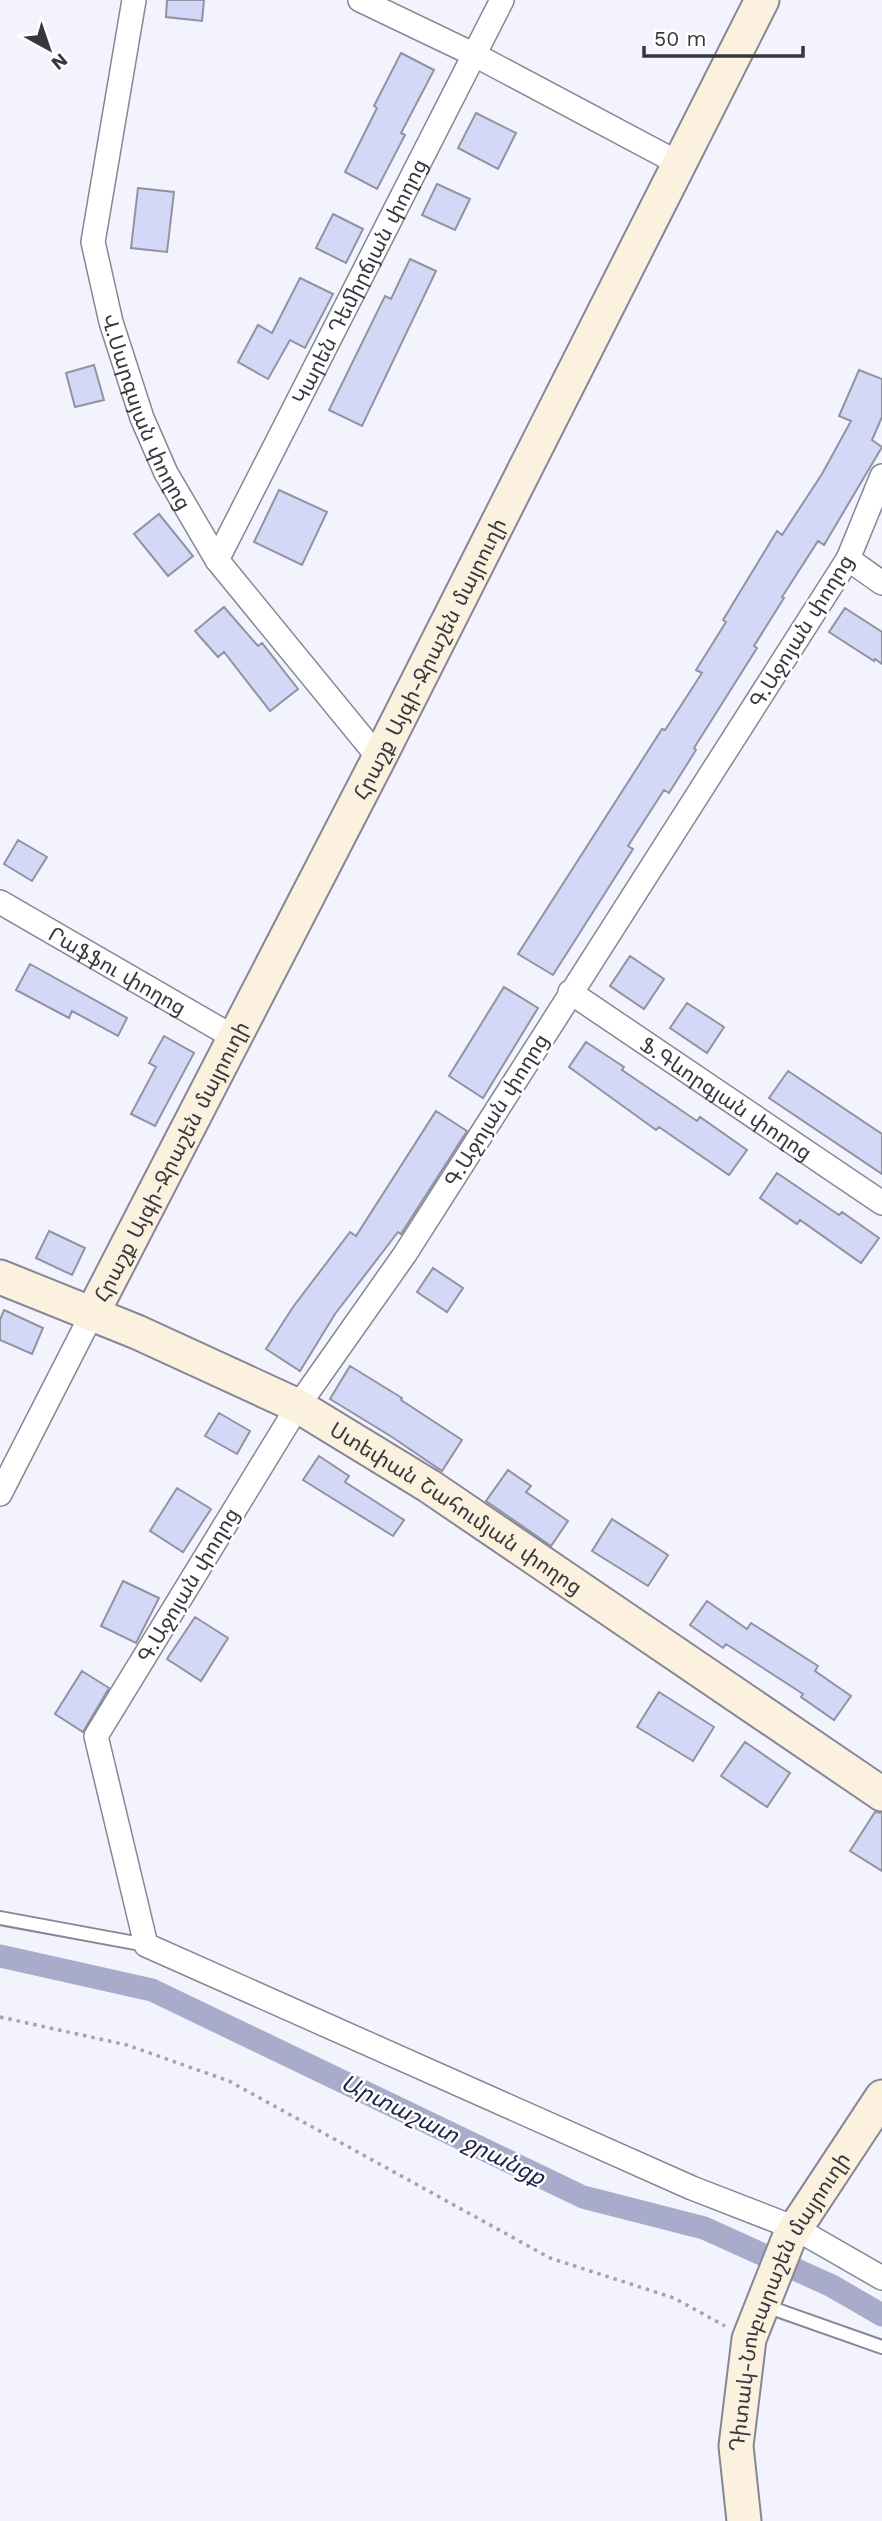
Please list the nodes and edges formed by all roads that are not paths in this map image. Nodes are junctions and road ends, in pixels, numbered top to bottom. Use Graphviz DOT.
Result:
graph roads {
  1 [pos="134,0"];
  2 [pos="360,0"];
  3 [pos="502,0"];
  4 [pos="762,0"];
  5 [pos="475,55"];
  6 [pos="680,164"];
  7 [pos="882,476"];
  8 [pos="848,559"];
  9 [pos="217,560"];
  10 [pos="882,583"];
  11 [pos="379,758"];
  12 [pos="0,902"];
  13 [pos="570,992"];
  14 [pos="235,1038"];
  15 [pos="882,1203"];
  16 [pos="0,1277"];
  17 [pos="92,1314"];
  18 [pos="298,1406"];
  19 [pos="0,1494"];
  20 [pos="882,1794"];
  21 [pos="0,1918"];
  22 [pos="146,1945"];
  23 [pos="882,2097"];
  24 [pos="792,2233"];
  25 [pos="882,2278"];
  26 [pos="767,2291"];
  27 [pos="882,2347"];
  28 [pos="744,2521"];
  1 -- 9 [label="street, Վ.Սարգսյան փողոց"];
  2 -- 5 [label="street"];
  3 -- 5 [label="street, Կարեն Դեմիրճյան փողոց"];
  4 -- 6 [label="street, Հրաշք Այգի-Ջրաշեն մայրուղի"];
  5 -- 6 [label="street"];
  5 -- 9 [label="street, Կարեն Դեմիրճյան փողոց"];
  6 -- 11 [label="street, Հրաշք Այգի-Ջրաշեն մայրուղի"];
  7 -- 8 [label="street, Գ.Աջոյան փողոց"];
  8 -- 10 [label="street"];
  8 -- 13 [label="street, Գ.Աջոյան փողոց"];
  9 -- 11 [label="street, Վ.Սարգսյան փողոց"];
  11 -- 14 [label="street, Հրաշք Այգի-Ջրաշեն մայրուղի"];
  12 -- 14 [label="street, Րաֆֆու փողոց"];
  13 -- 15 [label="street, Ֆ.Գևորգյան փողոց"];
  13 -- 18 [label="street, Գ.Աջոյան փողոց"];
  14 -- 17 [label="street, Հրաշք Այգի-Ջրաշեն մայրուղի"];
  16 -- 17 [label="street, Ստեփան Շահումյան փողոց"];
  17 -- 18 [label="street, Ստեփան Շահումյան փողոց"];
  17 -- 19 [label="street"];
  18 -- 20 [label="street, Ստեփան Շահումյան փողոց"];
  18 -- 22 [label="street, Գ.Աջոյան փողոց"];
  21 -- 22 [label="lane"];
  22 -- 24 [label="street"];
  23 -- 24 [label="street, Դիտակ-Նուբարաշեն մայրուղի"];
  24 -- 25 [label="street"];
  24 -- 26 [label="street, Դիտակ-Նուբարաշեն մայրուղի"];
  26 -- 27 [label="lane"];
  26 -- 28 [label="street, Դիտակ-Նուբարաշեն մայրուղի"];
}
